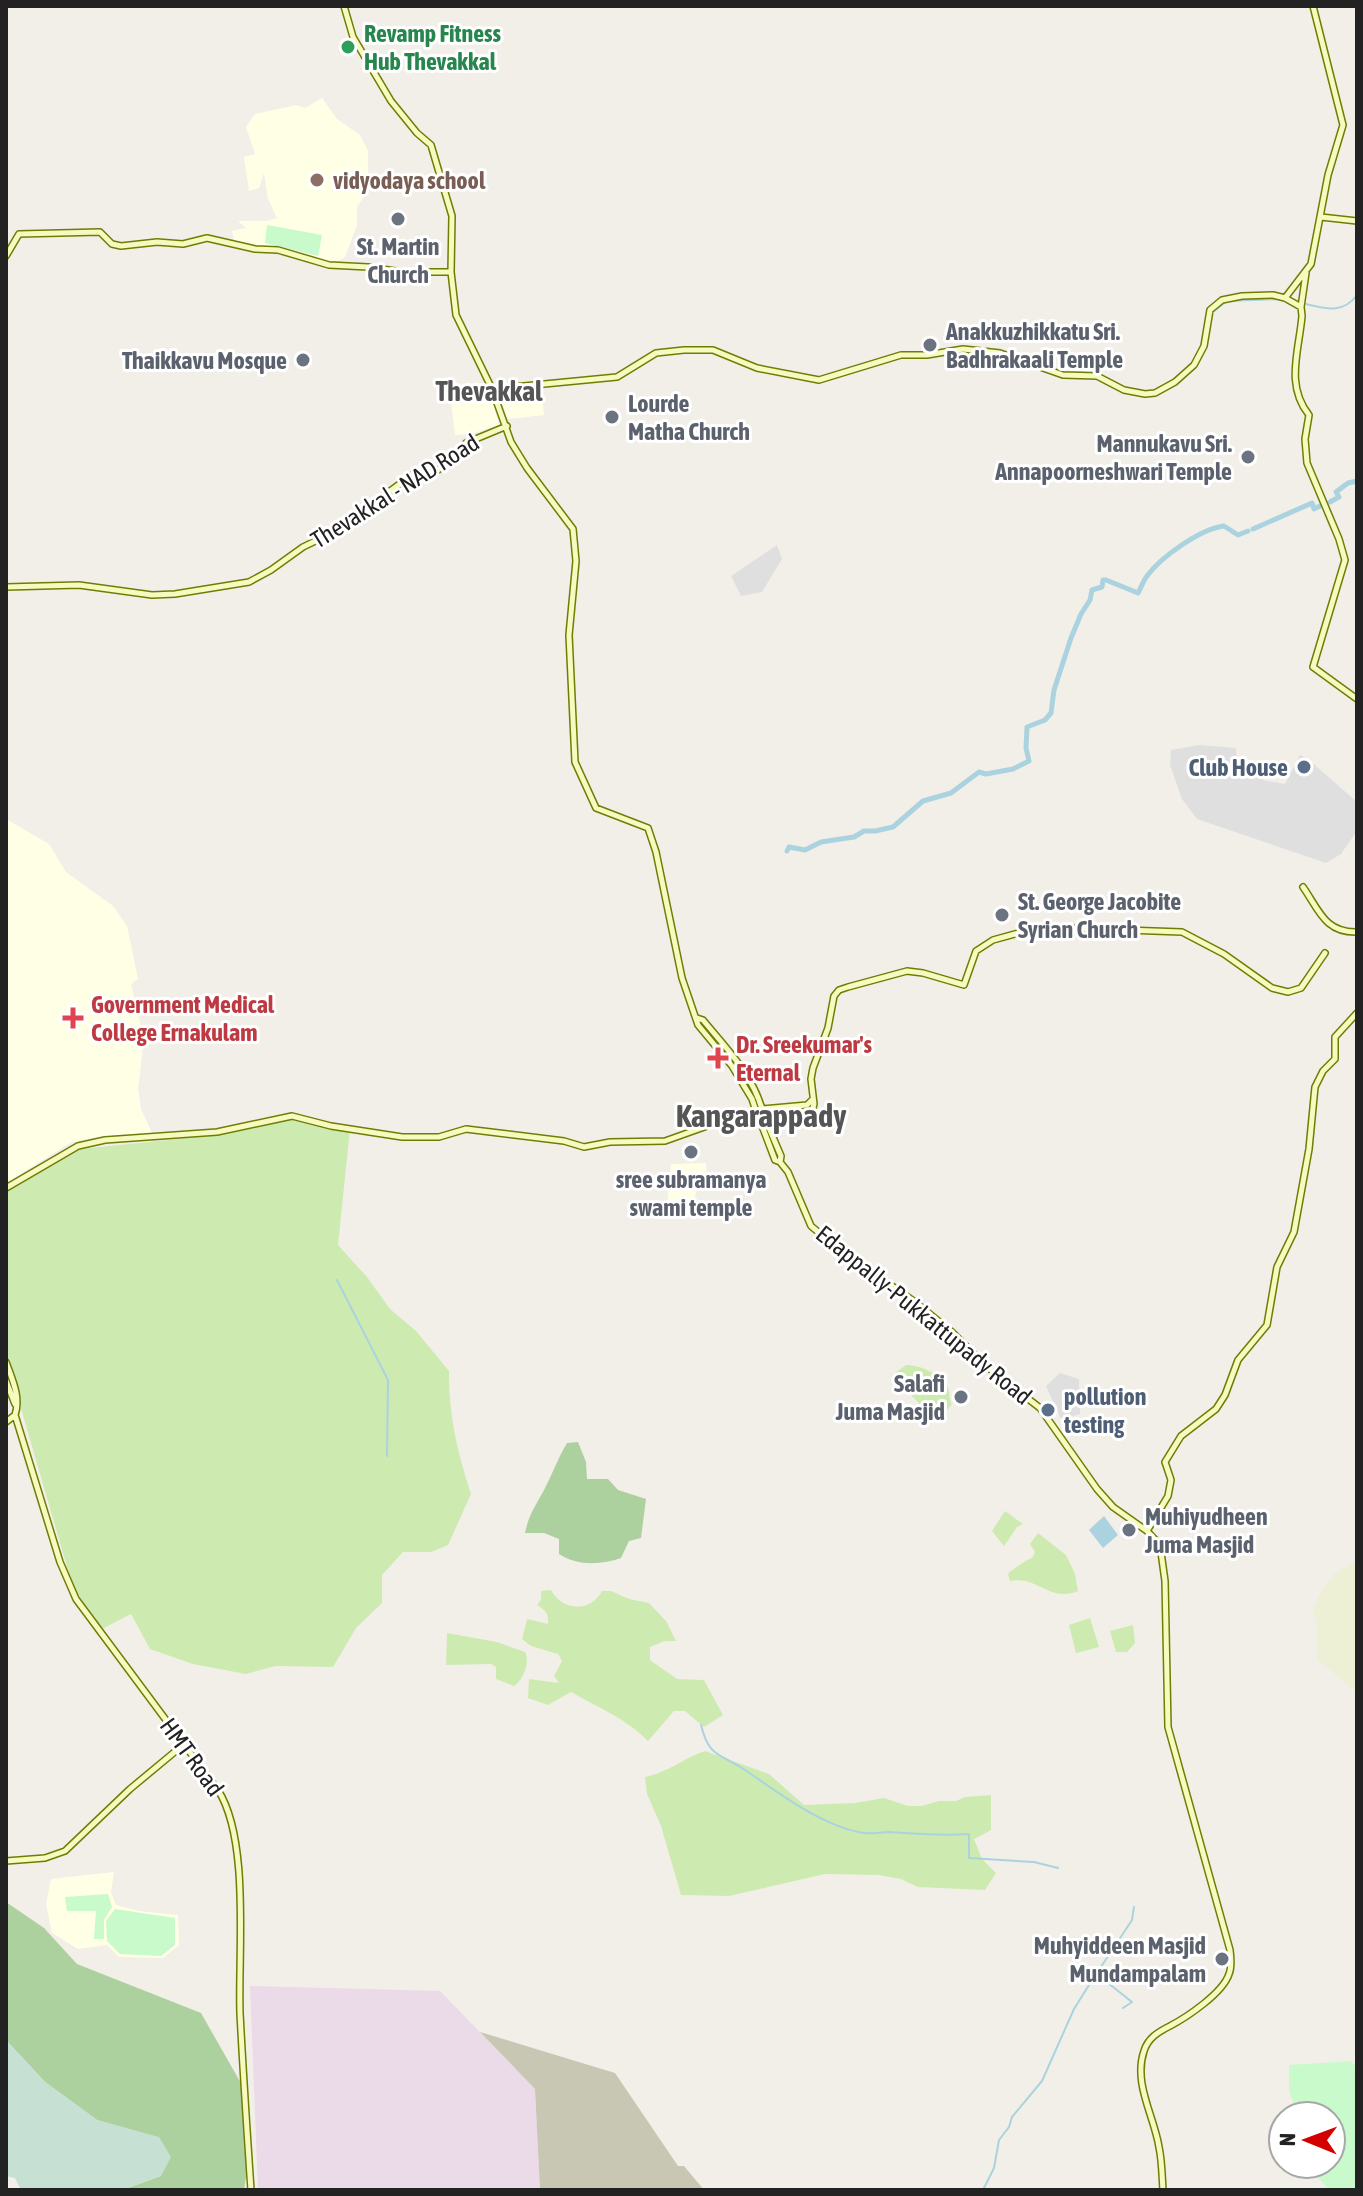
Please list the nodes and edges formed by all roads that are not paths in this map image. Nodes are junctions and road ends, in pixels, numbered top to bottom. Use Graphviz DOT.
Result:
graph roads {
  1 [pos="344,6"];
  2 [pos="1313,6"];
  3 [pos="1321,217"];
  4 [pos="1357,221"];
  5 [pos="6,256"];
  6 [pos="1306,271"];
  7 [pos="451,272"];
  8 [pos="1285,298"];
  9 [pos="1301,307"];
  10 [pos="492,389"];
  11 [pos="507,426"];
  12 [pos="6,587"];
  13 [pos="1357,699"];
  14 [pos="1303,887"];
  15 [pos="1356,932"];
  16 [pos="1325,953"];
  17 [pos="1357,1013"];
  18 [pos="757,1114"];
  19 [pos="6,1188"];
  20 [pos="6,1362"];
  21 [pos="6,1381"];
  22 [pos="16,1411"];
  23 [pos="6,1422"];
  24 [pos="1147,1531"];
  25 [pos="183,1745"];
  26 [pos="6,1861"];
  27 [pos="251,2190"];
  28 [pos="1163,2190"];
  1 -- 7 [label="main road, Edappally-Pukkattupady Road"];
  2 -- 3 [label="main road"];
  3 -- 4 [label="main road"];
  3 -- 6 [label="main road"];
  5 -- 7 [label="main road"];
  6 -- 8 [label="main road"];
  6 -- 9 [label="main road"];
  7 -- 10 [label="main road, Edappally-Pukkattupady Road"];
  8 -- 9 [label="main road"];
  8 -- 10 [label="main road"];
  9 -- 13 [label="main road"];
  10 -- 11 [label="main road, Edappally-Pukkattupady Road"];
  11 -- 12 [label="main road, Thevakkal - NAD Road"];
  11 -- 18 [label="main road, Edappally-Pukkattupady Road"];
  14 -- 15 [label="main road"];
  16 -- 18 [label="main road"];
  17 -- 24 [label="main road"];
  18 -- 19 [label="main road"];
  18 -- 24 [label="main road, Edappally-Pukkattupady Road"];
  20 -- 22 [label="main road, HMT Road"];
  21 -- 22 [label="main road, HMT Road"];
  22 -- 23 [label="main road"];
  22 -- 25 [label="main road, HMT Road"];
  24 -- 28 [label="main road, Edappally-Pukkattupady Road"];
  25 -- 26 [label="main road"];
  25 -- 27 [label="main road, HMT Road"];
}
